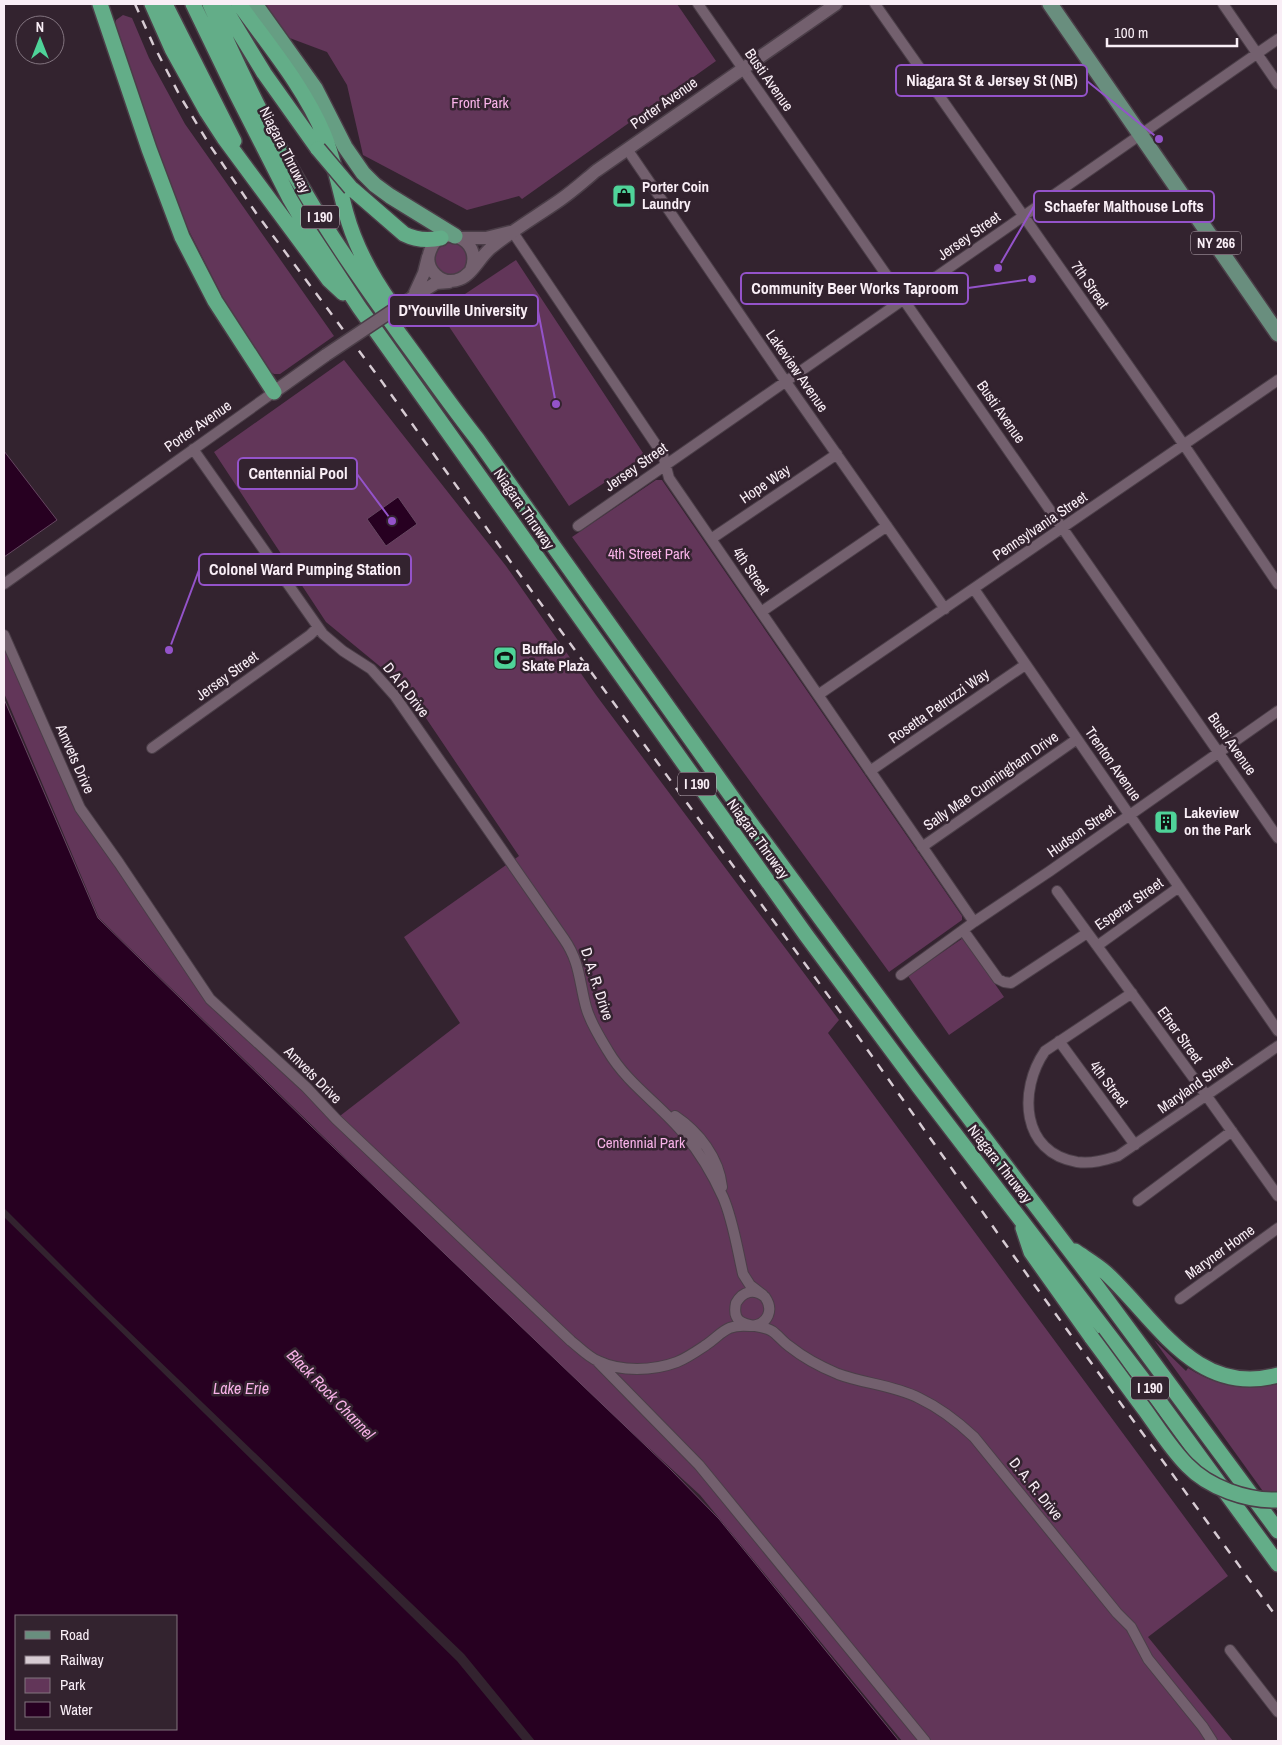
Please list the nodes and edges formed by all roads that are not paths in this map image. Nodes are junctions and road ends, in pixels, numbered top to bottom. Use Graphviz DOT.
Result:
graph roads {
  1 [pos="100,4"];
  2 [pos="152,4"];
  3 [pos="165,4"];
  4 [pos="193,4"];
  5 [pos="210,4"];
  6 [pos="222,4"];
  7 [pos="239,4"];
  8 [pos="255,4"];
  9 [pos="698,4"];
  10 [pos="836,4"];
  11 [pos="875,4"];
  12 [pos="1050,4"];
  13 [pos="1223,4"];
  14 [pos="1278,39"];
  15 [pos="1258,54"];
  16 [pos="743,68"];
  17 [pos="1278,84"];
  18 [pos="1141,135"];
  19 [pos="627,149"];
  20 [pos="242,162"];
  21 [pos="1024,216"];
  22 [pos="512,231"];
  23 [pos="453,238"];
  24 [pos="428,258"];
  25 [pos="471,270"];
  26 [pos="450,282"];
  27 [pos="413,297"];
  28 [pos="904,300"];
  29 [pos="359,307"];
  30 [pos="1278,334"];
  31 [pos="1278,380"];
  32 [pos="786,382"];
  33 [pos="274,392"];
  34 [pos="478,440"];
  35 [pos="1184,445"];
  36 [pos="193,449"];
  37 [pos="837,454"];
  38 [pos="666,465"];
  39 [pos="578,526"];
  40 [pos="887,526"];
  41 [pos="1063,528"];
  42 [pos="711,540"];
  43 [pos="4,584"];
  44 [pos="1278,584"];
  45 [pos="974,589"];
  46 [pos="945,609"];
  47 [pos="761,612"];
  48 [pos="318,627"];
  49 [pos="4,635"];
  50 [pos="1025,664"];
  51 [pos="818,694"];
  52 [pos="1278,711"];
  53 [pos="1077,739"];
  54 [pos="152,748"];
  55 [pos="1219,752"];
  56 [pos="870,771"];
  57 [pos="1130,815"];
  58 [pos="1278,838"];
  59 [pos="922,847"];
  60 [pos="1179,887"];
  61 [pos="1057,890"];
  62 [pos="974,922"];
  63 [pos="963,930"];
  64 [pos="1087,933"];
  65 [pos="564,939"];
  66 [pos="1097,946"];
  67 [pos="901,975"];
  68 [pos="1132,993"];
  69 [pos="1278,1031"];
  70 [pos="1059,1041"];
  71 [pos="1278,1046"];
  72 [pos="1206,1095"];
  73 [pos="1232,1131"];
  74 [pos="1133,1147"];
  75 [pos="1278,1196"];
  76 [pos="1138,1201"];
  77 [pos="1018,1215"];
  78 [pos="1278,1228"];
  79 [pos="1063,1241"];
  80 [pos="743,1274"];
  81 [pos="763,1295"];
  82 [pos="1180,1299"];
  83 [pos="735,1304"];
  84 [pos="770,1309"];
  85 [pos="751,1326"];
  86 [pos="728,1328"];
  87 [pos="775,1333"];
  88 [pos="598,1361"];
  89 [pos="1278,1375"];
  90 [pos="1278,1500"];
  91 [pos="1278,1531"];
  92 [pos="1278,1564"];
  93 [pos="1230,1650"];
  94 [pos="1278,1712"];
  95 [pos="925,1741"];
  96 [pos="1212,1741"];
  1 -- 33 [label="highway"];
  2 -- 20 [label="highway"];
  3 -- 20 [label="highway"];
  4 -- 29 [label="highway, Niagara Thruway / I 190"];
  5 -- 34 [label="highway, Niagara Thruway / I 190"];
  6 -- 23 [label="highway, bridge"];
  7 -- 34 [label="highway"];
  8 -- 23 [label="highway"];
  9 -- 16 [label="street, Busti Avenue"];
  10 -- 16 [label="street, Porter Avenue"];
  11 -- 21 [label="street, 7th Street"];
  12 -- 18 [label="main road, NY 266"];
  13 -- 15 [label="street"];
  14 -- 15 [label="street, Jersey Street"];
  15 -- 17 [label="street"];
  15 -- 18 [label="street, Jersey Street"];
  16 -- 19 [label="street, Porter Avenue"];
  16 -- 28 [label="street, Busti Avenue"];
  18 -- 21 [label="street, Jersey Street"];
  18 -- 30 [label="main road, NY 266"];
  19 -- 22 [label="street, Porter Avenue"];
  19 -- 32 [label="street, Lakeview Avenue"];
  20 -- 29 [label="highway"];
  21 -- 28 [label="street, Jersey Street"];
  21 -- 35 [label="street, 7th Street"];
  22 -- 23 [label="street, Porter Avenue"];
  22 -- 25 [label="street, Porter Avenue"];
  22 -- 38 [label="street, 4th Street"];
  23 -- 24 [label="street"];
  23 -- 25 [label="street"];
  24 -- 26 [label="street"];
  24 -- 27 [label="street"];
  25 -- 26 [label="street, Porter Avenue"];
  26 -- 27 [label="street, Porter Avenue"];
  27 -- 33 [label="street, Porter Avenue, bridge"];
  28 -- 32 [label="street, Jersey Street"];
  28 -- 41 [label="street, Busti Avenue"];
  29 -- 77 [label="highway, Niagara Thruway / I 190"];
  31 -- 35 [label="street, Pennsylvania Street"];
  32 -- 37 [label="street, Lakeview Avenue"];
  32 -- 38 [label="street, Jersey Street"];
  33 -- 36 [label="street, Porter Avenue"];
  34 -- 79 [label="highway, Niagara Thruway / I 190"];
  35 -- 41 [label="street, Pennsylvania Street"];
  35 -- 44 [label="street, 7th Street"];
  36 -- 43 [label="street, Porter Avenue"];
  36 -- 48 [label="street, D A R Drive"];
  37 -- 40 [label="street, Lakeview Avenue"];
  37 -- 42 [label="street, Hope Way"];
  38 -- 39 [label="street, Jersey Street"];
  38 -- 42 [label="street, 4th Street"];
  40 -- 46 [label="street, Lakeview Avenue"];
  40 -- 47 [label="street"];
  41 -- 45 [label="street, Pennsylvania Street"];
  41 -- 55 [label="street, Busti Avenue"];
  42 -- 47 [label="street, 4th Street"];
  45 -- 46 [label="street, Pennsylvania Street"];
  45 -- 50 [label="street, Trenton Avenue"];
  46 -- 51 [label="street, Pennsylvania Street"];
  47 -- 51 [label="street, 4th Street"];
  48 -- 54 [label="street, Jersey Street"];
  48 -- 65 [label="street, D A R Drive"];
  49 -- 88 [label="street, Amvets Drive"];
  50 -- 53 [label="street, Trenton Avenue"];
  50 -- 56 [label="street, Rosetta Petruzzi Way"];
  51 -- 56 [label="street, 4th Street"];
  52 -- 55 [label="street, Hudson Street"];
  53 -- 57 [label="street, Trenton Avenue"];
  53 -- 59 [label="street, Sally Mae Cunningham Drive"];
  55 -- 57 [label="street, Hudson Street"];
  55 -- 58 [label="street, Busti Avenue"];
  56 -- 59 [label="street, 4th Street"];
  57 -- 60 [label="street, Trenton Avenue"];
  57 -- 62 [label="street, Hudson Street"];
  59 -- 62 [label="street, 4th Street"];
  60 -- 66 [label="street, Esperar Street"];
  60 -- 69 [label="street, Trenton Avenue"];
  61 -- 64 [label="street, Efner Street"];
  62 -- 63 [label="street, Hudson Street"];
  63 -- 64 [label="street"];
  63 -- 67 [label="street, Hudson Street"];
  64 -- 66 [label="street, Efner Street"];
  65 -- 80 [label="street, D. A. R. Drive"];
  66 -- 68 [label="street, Efner Street"];
  68 -- 70 [label="street, Maryland Street"];
  68 -- 72 [label="street, Efner Street"];
  70 -- 74 [label="street, 4th Street"];
  70 -- 74 [label="street, Maryland Street"];
  71 -- 72 [label="street, Maryland Street"];
  72 -- 73 [label="street, Efner Street"];
  72 -- 74 [label="street, Maryland Street"];
  73 -- 75 [label="street, Efner Street"];
  73 -- 76 [label="street"];
  77 -- 90 [label="highway, bridge"];
  77 -- 92 [label="highway, Niagara Thruway / I 190"];
  78 -- 82 [label="street, Maryner Home"];
  79 -- 89 [label="highway"];
  79 -- 91 [label="highway, Niagara Thruway / I 190"];
  80 -- 81 [label="street, D. A. R. Drive"];
  80 -- 83 [label="street, D. A. R. Drive"];
  81 -- 83 [label="street"];
  81 -- 84 [label="street"];
  83 -- 85 [label="street"];
  83 -- 86 [label="street, D. A. R. Drive"];
  84 -- 85 [label="street"];
  84 -- 87 [label="street"];
  85 -- 86 [label="street"];
  85 -- 87 [label="street, D. A. R. Drive"];
  86 -- 88 [label="street, Amvets Drive"];
  87 -- 96 [label="street, D. A. R. Drive"];
  88 -- 95 [label="street"];
  93 -- 94 [label="street"];
}
